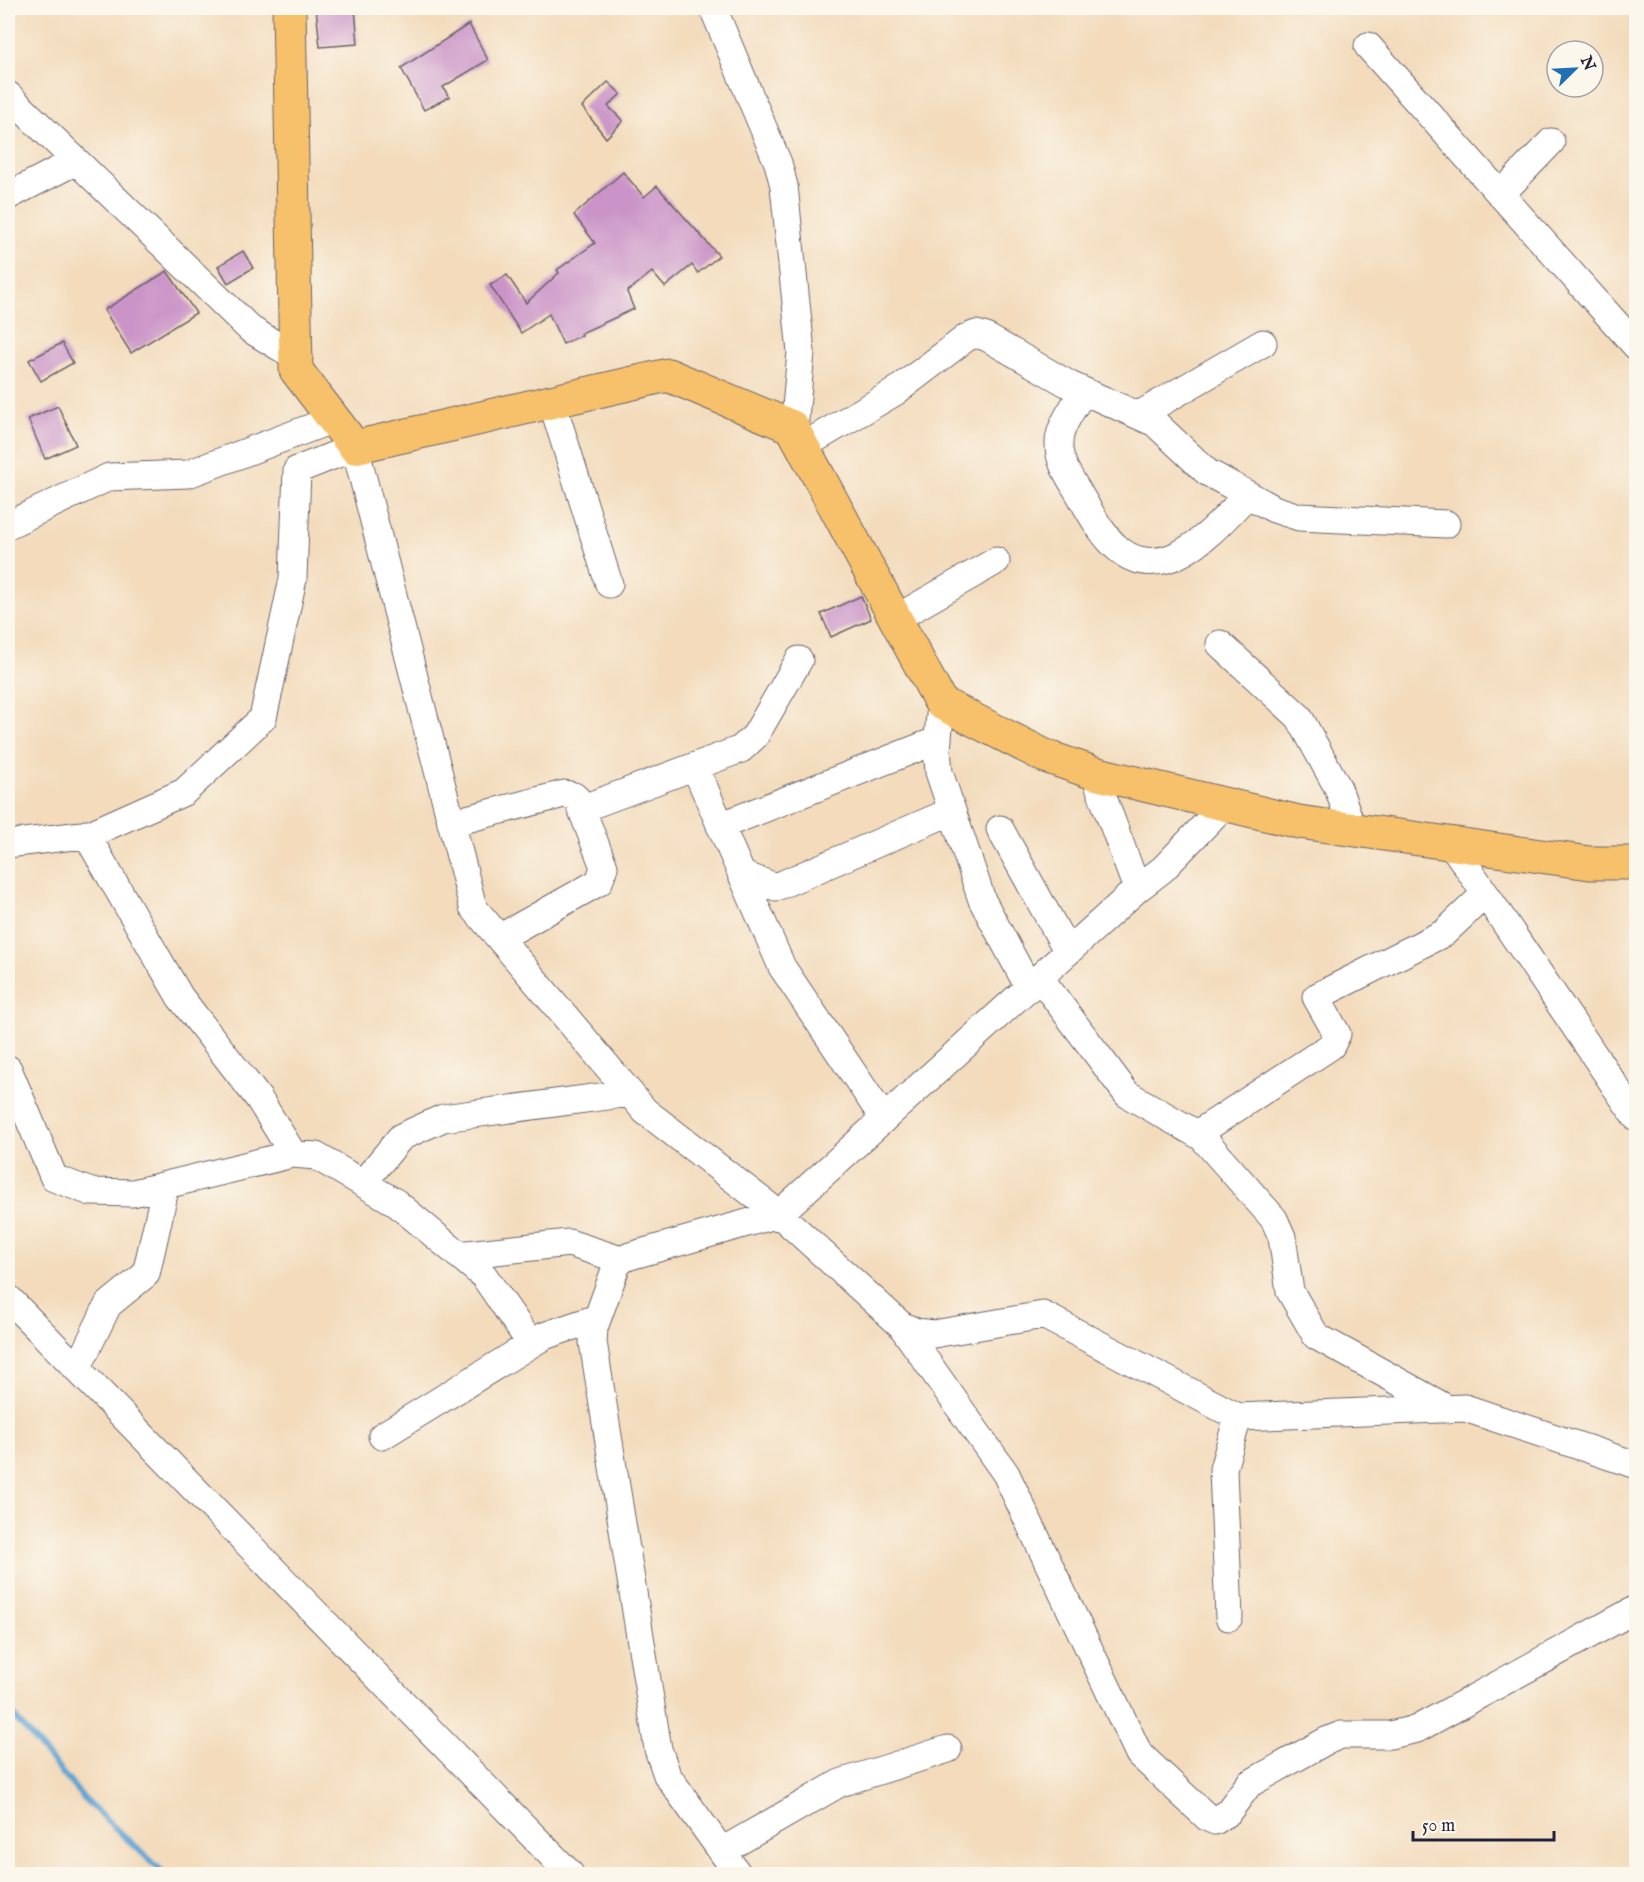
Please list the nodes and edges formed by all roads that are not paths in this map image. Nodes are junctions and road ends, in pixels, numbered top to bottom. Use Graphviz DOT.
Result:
graph roads {
  1 [pos="289,8"];
  2 [pos="713,8"];
  3 [pos="1368,46"];
  4 [pos="8,95"];
  5 [pos="1551,142"];
  6 [pos="74,162"];
  7 [pos="1501,194"];
  8 [pos="8,196"];
  9 [pos="1263,343"];
  10 [pos="1636,346"];
  11 [pos="296,357"];
  12 [pos="1083,391"];
  13 [pos="552,402"];
  14 [pos="1139,415"];
  15 [pos="334,419"];
  16 [pos="799,438"];
  17 [pos="355,447"];
  18 [pos="1247,495"];
  19 [pos="1446,524"];
  20 [pos="8,525"];
  21 [pos="996,561"];
  22 [pos="609,584"];
  23 [pos="896,619"];
  24 [pos="1220,644"];
  25 [pos="799,660"];
  26 [pos="941,703"];
  27 [pos="938,740"];
  28 [pos="694,767"];
  29 [pos="1094,773"];
  30 [pos="1226,803"];
  31 [pos="581,809"];
  32 [pos="952,812"];
  33 [pos="451,823"];
  34 [pos="720,826"];
  35 [pos="1000,829"];
  36 [pos="1353,830"];
  37 [pos="86,834"];
  38 [pos="1451,843"];
  39 [pos="8,844"];
  40 [pos="1636,863"];
  41 [pos="741,874"];
  42 [pos="1137,889"];
  43 [pos="1485,894"];
  44 [pos="499,938"];
  45 [pos="1068,952"];
  46 [pos="1035,983"];
  47 [pos="8,1068"];
  48 [pos="630,1093"];
  49 [pos="1636,1117"];
  50 [pos="884,1119"];
  51 [pos="1197,1134"];
  52 [pos="293,1154"];
  53 [pos="363,1183"];
  54 [pos="166,1185"];
  55 [pos="779,1214"];
  56 [pos="458,1255"];
  57 [pos="621,1260"];
  58 [pos="8,1298"];
  59 [pos="597,1318"];
  60 [pos="901,1325"];
  61 [pos="531,1344"];
  62 [pos="77,1369"];
  63 [pos="1449,1409"];
  64 [pos="1238,1417"];
  65 [pos="382,1436"];
  66 [pos="1636,1465"];
  67 [pos="1636,1609"];
  68 [pos="1229,1617"];
  69 [pos="948,1749"];
  70 [pos="722,1851"];
  71 [pos="570,1875"];
  72 [pos="738,1875"];
  1 -- 11 [label="main road"];
  2 -- 16 [label="street"];
  3 -- 7 [label="street"];
  4 -- 6 [label="street"];
  5 -- 7 [label="street"];
  6 -- 8 [label="street"];
  6 -- 11 [label="street"];
  7 -- 10 [label="street"];
  9 -- 14 [label="street"];
  11 -- 15 [label="main road"];
  12 -- 14 [label="street"];
  12 -- 16 [label="street"];
  12 -- 18 [label="street"];
  13 -- 16 [label="main road"];
  13 -- 17 [label="main road"];
  13 -- 22 [label="street"];
  14 -- 18 [label="street"];
  15 -- 17 [label="main road"];
  15 -- 20 [label="street"];
  16 -- 23 [label="main road"];
  17 -- 33 [label="street"];
  17 -- 37 [label="street"];
  18 -- 19 [label="street"];
  21 -- 23 [label="street"];
  23 -- 26 [label="main road"];
  24 -- 36 [label="street"];
  25 -- 28 [label="street"];
  26 -- 27 [label="street"];
  26 -- 29 [label="main road"];
  27 -- 32 [label="street"];
  27 -- 34 [label="street"];
  28 -- 31 [label="street"];
  28 -- 34 [label="street"];
  29 -- 30 [label="main road"];
  29 -- 42 [label="street"];
  30 -- 36 [label="main road"];
  30 -- 42 [label="street"];
  31 -- 33 [label="street"];
  31 -- 44 [label="street"];
  32 -- 41 [label="street"];
  32 -- 46 [label="street"];
  33 -- 44 [label="street"];
  34 -- 41 [label="street"];
  35 -- 45 [label="street"];
  36 -- 38 [label="main road"];
  37 -- 39 [label="street"];
  37 -- 52 [label="street"];
  38 -- 40 [label="main road"];
  38 -- 43 [label="street"];
  41 -- 50 [label="street"];
  42 -- 45 [label="street"];
  43 -- 49 [label="street"];
  43 -- 51 [label="street"];
  44 -- 48 [label="street"];
  45 -- 46 [label="street"];
  46 -- 50 [label="street"];
  46 -- 51 [label="street"];
  47 -- 54 [label="street"];
  48 -- 53 [label="street"];
  48 -- 55 [label="street"];
  50 -- 55 [label="street"];
  51 -- 63 [label="street"];
  52 -- 53 [label="street"];
  52 -- 54 [label="street"];
  53 -- 56 [label="street"];
  54 -- 62 [label="street"];
  55 -- 57 [label="street"];
  55 -- 60 [label="street"];
  56 -- 57 [label="street"];
  56 -- 61 [label="street"];
  57 -- 59 [label="street"];
  58 -- 62 [label="street"];
  59 -- 61 [label="street"];
  59 -- 70 [label="street"];
  60 -- 64 [label="street"];
  60 -- 67 [label="street"];
  61 -- 65 [label="street"];
  62 -- 71 [label="street"];
  63 -- 64 [label="street"];
  63 -- 66 [label="street"];
  64 -- 68 [label="street"];
  69 -- 70 [label="street"];
  70 -- 72 [label="street"];
}
